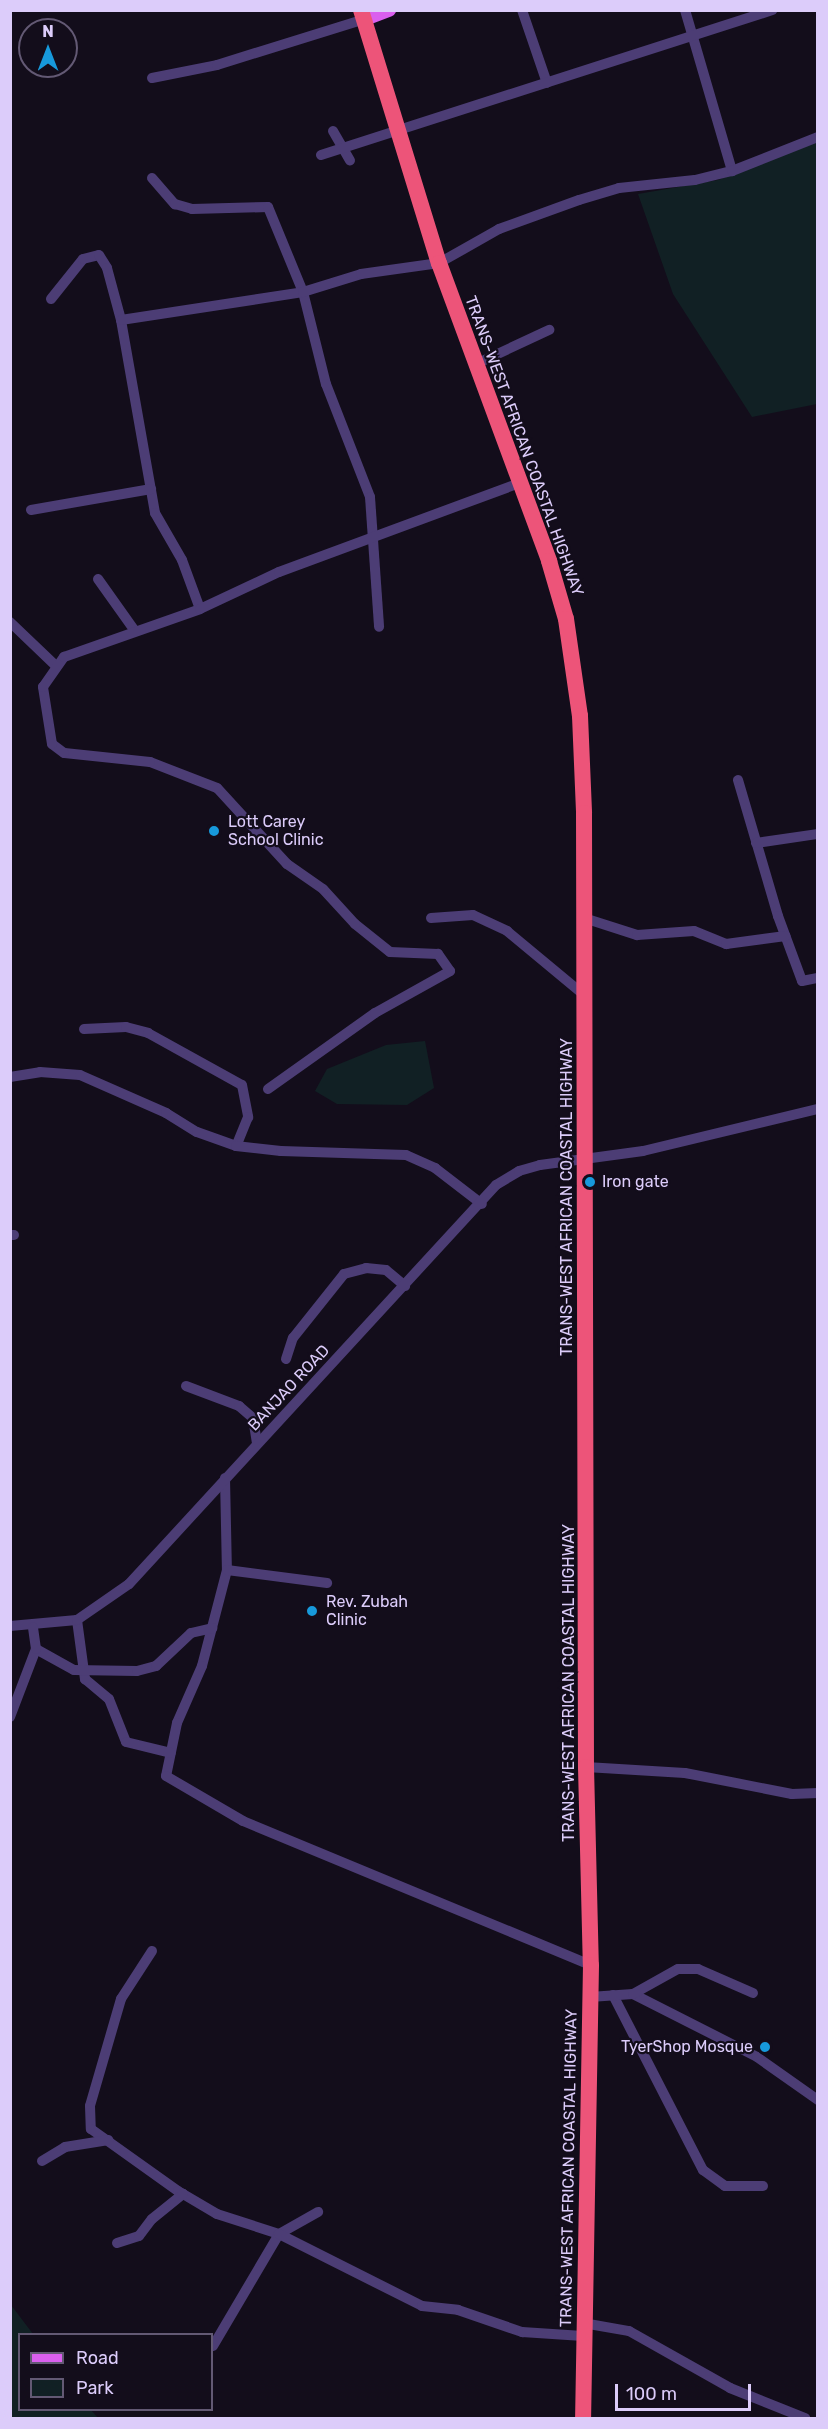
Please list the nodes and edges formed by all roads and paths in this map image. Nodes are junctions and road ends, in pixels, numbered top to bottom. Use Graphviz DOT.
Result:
graph roads {
  1 [pos="388,10"];
  2 [pos="522,10"];
  3 [pos="685,10"];
  4 [pos="772,10"];
  5 [pos="363,14"];
  6 [pos="692,34"];
  7 [pos="152,78"];
  8 [pos="547,83"];
  9 [pos="333,131"];
  10 [pos="398,134"];
  11 [pos="818,137"];
  12 [pos="341,149"];
  13 [pos="321,155"];
  14 [pos="350,161"];
  15 [pos="732,171"];
  16 [pos="152,178"];
  17 [pos="439,263"];
  18 [pos="303,292"];
  19 [pos="51,299"];
  20 [pos="121,320"];
  21 [pos="549,330"];
  22 [pos="476,364"];
  23 [pos="519,483"];
  24 [pos="151,489"];
  25 [pos="32,510"];
  26 [pos="374,535"];
  27 [pos="98,579"];
  28 [pos="200,609"];
  29 [pos="379,627"];
  30 [pos="13,629"];
  31 [pos="135,631"];
  32 [pos="55,665"];
  33 [pos="738,780"];
  34 [pos="818,834"];
  35 [pos="756,843"];
  36 [pos="431,918"];
  37 [pos="584,918"];
  38 [pos="785,936"];
  39 [pos="818,978"];
  40 [pos="583,994"];
  41 [pos="84,1029"];
  42 [pos="10,1077"];
  43 [pos="267,1089"];
  44 [pos="818,1109"];
  45 [pos="237,1146"];
  46 [pos="584,1161"];
  47 [pos="482,1204"];
  48 [pos="405,1286"];
  49 [pos="286,1359"];
  50 [pos="186,1386"];
  51 [pos="257,1444"];
  52 [pos="225,1478"];
  53 [pos="227,1570"];
  54 [pos="327,1583"];
  55 [pos="77,1620"];
  56 [pos="10,1626"];
  57 [pos="33,1627"];
  58 [pos="212,1628"];
  59 [pos="36,1649"];
  60 [pos="84,1669"];
  61 [pos="10,1717"];
  62 [pos="171,1753"];
  63 [pos="586,1767"];
  64 [pos="818,1792"];
  65 [pos="152,1951"];
  66 [pos="591,1965"];
  67 [pos="753,1993"];
  68 [pos="633,1994"];
  69 [pos="614,1995"];
  70 [pos="590,1997"];
  71 [pos="818,2100"];
  72 [pos="108,2140"];
  73 [pos="42,2161"];
  74 [pos="764,2187"];
  75 [pos="183,2194"];
  76 [pos="318,2212"];
  77 [pos="279,2235"];
  78 [pos="117,2243"];
  79 [pos="583,2337"];
  80 [pos="213,2346"];
  81 [pos="577,2418"];
  82 [pos="583,2418"];
  83 [pos="805,2418"];
  1 -- 5 [label="main road"];
  2 -- 8 [label="street"];
  3 -- 6 [label="street"];
  4 -- 6 [label="street"];
  5 -- 7 [label="street"];
  5 -- 10 [label="highway, TRANS-WEST AFRICAN COASTAL HIGHWAY"];
  6 -- 8 [label="street"];
  6 -- 15 [label="street"];
  8 -- 10 [label="street"];
  9 -- 12 [label="street"];
  10 -- 12 [label="street"];
  10 -- 17 [label="highway, TRANS-WEST AFRICAN COASTAL HIGHWAY"];
  11 -- 15 [label="street"];
  12 -- 13 [label="street"];
  12 -- 14 [label="street"];
  15 -- 17 [label="street"];
  16 -- 18 [label="street"];
  17 -- 18 [label="street"];
  17 -- 22 [label="highway, TRANS-WEST AFRICAN COASTAL HIGHWAY"];
  18 -- 20 [label="street"];
  18 -- 26 [label="street"];
  19 -- 20 [label="street"];
  20 -- 24 [label="street"];
  21 -- 22 [label="street"];
  22 -- 23 [label="highway, TRANS-WEST AFRICAN COASTAL HIGHWAY"];
  23 -- 26 [label="street"];
  23 -- 37 [label="highway, TRANS-WEST AFRICAN COASTAL HIGHWAY"];
  24 -- 25 [label="street"];
  24 -- 28 [label="street"];
  26 -- 28 [label="street"];
  26 -- 29 [label="street"];
  27 -- 31 [label="street"];
  28 -- 31 [label="street"];
  30 -- 32 [label="street"];
  31 -- 32 [label="street"];
  32 -- 43 [label="street"];
  33 -- 35 [label="street"];
  34 -- 35 [label="street"];
  35 -- 38 [label="street"];
  36 -- 40 [label="street"];
  37 -- 38 [label="street"];
  37 -- 40 [label="highway, TRANS-WEST AFRICAN COASTAL HIGHWAY"];
  38 -- 39 [label="street"];
  40 -- 46 [label="highway, TRANS-WEST AFRICAN COASTAL HIGHWAY"];
  41 -- 45 [label="street"];
  42 -- 45 [label="street"];
  44 -- 46 [label="street, BANJAO ROAD"];
  45 -- 47 [label="street"];
  46 -- 47 [label="street, BANJAO ROAD"];
  46 -- 63 [label="highway, TRANS-WEST AFRICAN COASTAL HIGHWAY"];
  47 -- 48 [label="street, BANJAO ROAD"];
  48 -- 49 [label="street"];
  48 -- 51 [label="street, BANJAO ROAD"];
  50 -- 51 [label="street"];
  51 -- 52 [label="street, BANJAO ROAD"];
  52 -- 53 [label="street"];
  52 -- 55 [label="street, BANJAO ROAD"];
  53 -- 54 [label="street"];
  53 -- 58 [label="street"];
  55 -- 57 [label="street, BANJAO ROAD"];
  55 -- 60 [label="street"];
  56 -- 57 [label="street, BANJAO ROAD"];
  57 -- 59 [label="street"];
  58 -- 60 [label="street"];
  58 -- 62 [label="street"];
  59 -- 60 [label="street"];
  59 -- 61 [label="street"];
  60 -- 62 [label="street"];
  62 -- 66 [label="street"];
  63 -- 64 [label="street"];
  63 -- 66 [label="highway, TRANS-WEST AFRICAN COASTAL HIGHWAY"];
  65 -- 72 [label="street"];
  66 -- 70 [label="highway, TRANS-WEST AFRICAN COASTAL HIGHWAY"];
  67 -- 68 [label="street"];
  68 -- 69 [label="street"];
  68 -- 71 [label="street"];
  69 -- 70 [label="street"];
  69 -- 74 [label="street"];
  70 -- 79 [label="highway, TRANS-WEST AFRICAN COASTAL HIGHWAY"];
  72 -- 73 [label="street"];
  72 -- 75 [label="street"];
  75 -- 77 [label="street"];
  75 -- 78 [label="street"];
  76 -- 77 [label="street"];
  77 -- 79 [label="street"];
  77 -- 80 [label="street"];
  79 -- 81 [label="highway"];
  79 -- 82 [label="highway, TRANS-WEST AFRICAN COASTAL HIGHWAY"];
  79 -- 83 [label="street"];
}
